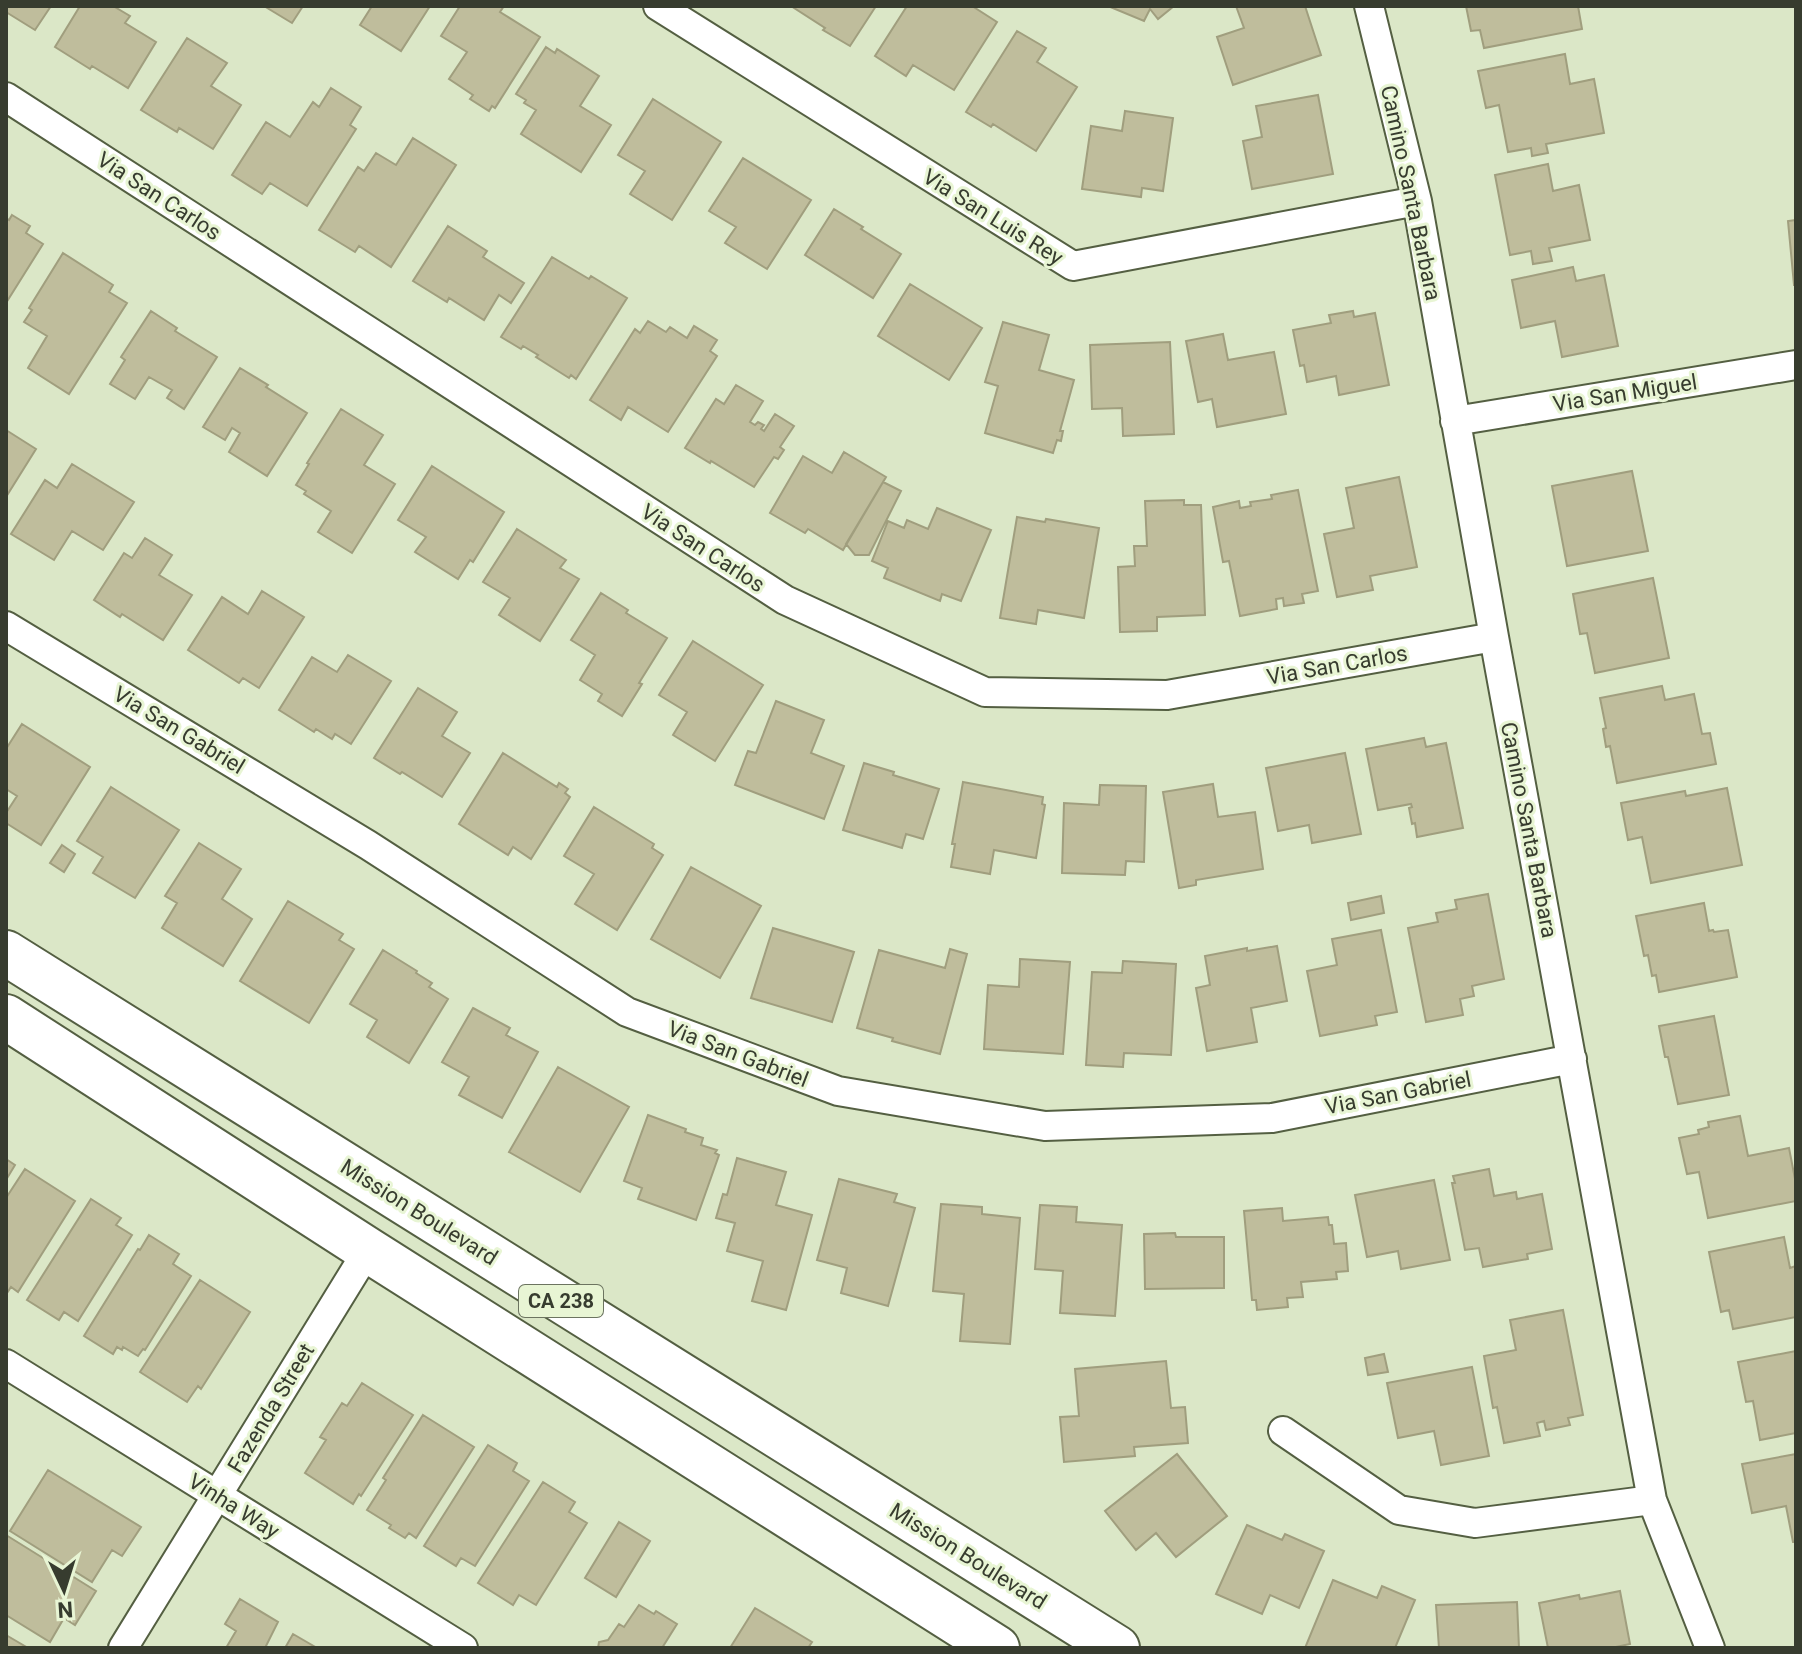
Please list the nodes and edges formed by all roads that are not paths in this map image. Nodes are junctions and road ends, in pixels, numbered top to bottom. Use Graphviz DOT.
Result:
graph roads {
  1 [pos="658,6"];
  2 [pos="1369,6"];
  3 [pos="6,97"];
  4 [pos="1417,201"];
  5 [pos="1796,365"];
  6 [pos="1455,421"];
  7 [pos="6,626"];
  8 [pos="1494,637"];
  9 [pos="6,953"];
  10 [pos="6,1017"];
  11 [pos="1572,1059"];
  12 [pos="368,1250"];
  13 [pos="6,1364"];
  14 [pos="1283,1431"];
  15 [pos="218,1496"];
  16 [pos="1652,1500"];
  17 [pos="123,1648"];
  18 [pos="463,1648"];
  19 [pos="997,1648"];
  20 [pos="1117,1648"];
  21 [pos="1710,1648"];
  1 -- 4 [label="street, Via San Luis Rey"];
  2 -- 4 [label="street, Camino Santa Barbara"];
  3 -- 8 [label="street, Via San Carlos"];
  4 -- 6 [label="street, Camino Santa Barbara"];
  5 -- 6 [label="street, Via San Miguel"];
  6 -- 8 [label="street, Camino Santa Barbara"];
  7 -- 11 [label="street, Via San Gabriel"];
  8 -- 11 [label="street, Camino Santa Barbara"];
  9 -- 20 [label="main road, Mission Boulevard / CA 238"];
  10 -- 12 [label="main road, CA 238"];
  11 -- 16 [label="street, Camino Santa Barbara"];
  12 -- 15 [label="street, Fazenda Street"];
  12 -- 19 [label="main road, CA 238"];
  13 -- 15 [label="street, Vinha Way"];
  14 -- 16 [label="street"];
  15 -- 17 [label="street, Fazenda Street"];
  15 -- 18 [label="street, Vinha Way"];
  16 -- 21 [label="street, Camino Santa Barbara"];
}
